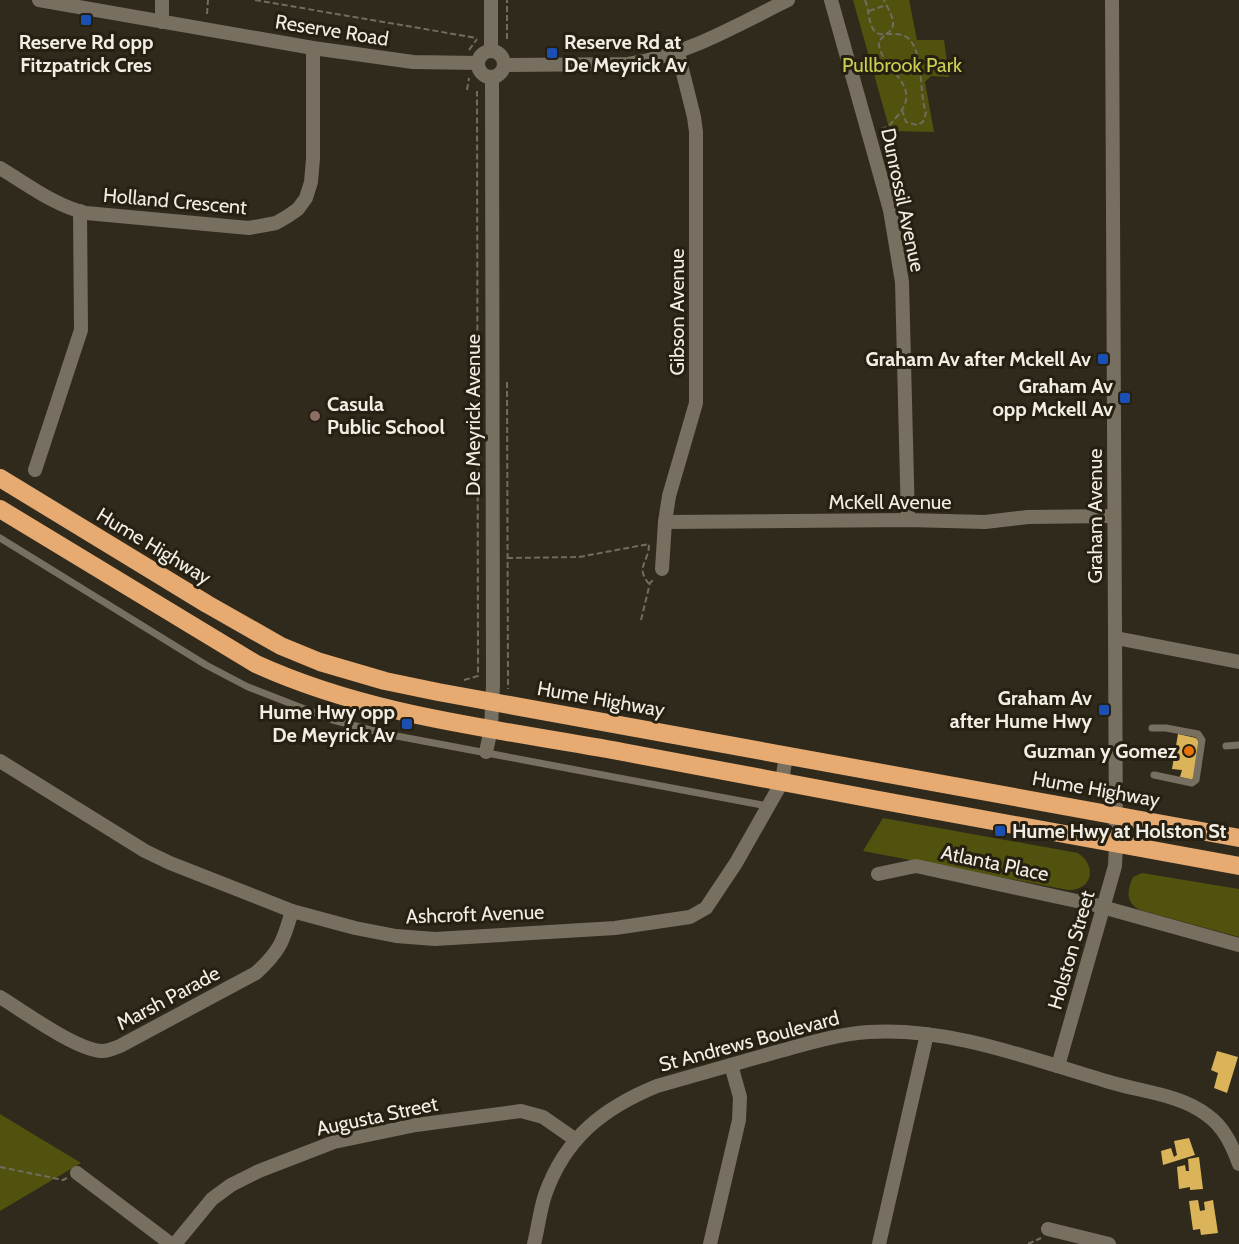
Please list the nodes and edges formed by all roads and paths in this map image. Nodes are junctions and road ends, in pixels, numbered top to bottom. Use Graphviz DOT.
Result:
graph roads {
  1 [pos="39,0"];
  2 [pos="162,0"];
  3 [pos="208,0"];
  4 [pos="255,0"];
  5 [pos="491,0"];
  6 [pos="507,0"];
  7 [pos="786,0"];
  8 [pos="831,0"];
  9 [pos="865,0"];
  10 [pos="884,0"];
  11 [pos="1112,0"];
  12 [pos="886,6"];
  13 [pos="870,11"];
  14 [pos="207,14"];
  15 [pos="162,22"];
  16 [pos="886,34"];
  17 [pos="507,39"];
  18 [pos="313,48"];
  19 [pos="469,50"];
  20 [pos="491,51"];
  21 [pos="678,53"];
  22 [pos="478,63"];
  23 [pos="505,65"];
  24 [pos="492,77"];
  25 [pos="469,78"];
  26 [pos="467,90"];
  27 [pos="477,92"];
  28 [pos="902,110"];
  29 [pos="869,132"];
  30 [pos="0,168"];
  31 [pos="80,211"];
  32 [pos="507,382"];
  33 [pos="35,470"];
  34 [pos="0,478"];
  35 [pos="0,510"];
  36 [pos="1114,516"];
  37 [pos="908,520"];
  38 [pos="664,522"];
  39 [pos="0,538"];
  40 [pos="507,558"];
  41 [pos="662,569"];
  42 [pos="650,585"];
  43 [pos="641,620"];
  44 [pos="1116,638"];
  45 [pos="1239,662"];
  46 [pos="461,680"];
  47 [pos="508,689"];
  48 [pos="493,702"];
  49 [pos="1152,728"];
  50 [pos="491,729"];
  51 [pos="1239,745"];
  52 [pos="1226,746"];
  53 [pos="486,752"];
  54 [pos="786,755"];
  55 [pos="0,761"];
  56 [pos="1154,775"];
  57 [pos="782,782"];
  58 [pos="767,806"];
  59 [pos="1116,815"];
  60 [pos="1239,838"];
  61 [pos="1116,844"];
  62 [pos="1239,866"];
  63 [pos="878,874"];
  64 [pos="1104,908"];
  65 [pos="292,911"];
  66 [pos="1239,945"];
  67 [pos="0,997"];
  68 [pos="927,1034"];
  69 [pos="731,1065"];
  70 [pos="1058,1066"];
  71 [pos="1234,1136"];
  72 [pos="576,1140"];
  73 [pos="1239,1164"];
  74 [pos="0,1167"];
  75 [pos="76,1173"];
  76 [pos="1048,1229"];
  77 [pos="173,1244"];
  78 [pos="534,1244"];
  79 [pos="710,1244"];
  80 [pos="879,1244"];
  81 [pos="1109,1244"];
  1 -- 15 [label="street, Reserve Road"];
  2 -- 15 [label="street"];
  3 -- 14 [label="path"];
  4 -- 19 [label="path, Reserve Road"];
  5 -- 20 [label="street"];
  6 -- 17 [label="path"];
  7 -- 21 [label="street"];
  8 -- 29 [label="street, Dunrossil Avenue"];
  9 -- 13 [label="path"];
  10 -- 12 [label="path"];
  11 -- 36 [label="street, Graham Avenue"];
  12 -- 13 [label="path"];
  12 -- 16 [label="path"];
  13 -- 16 [label="path"];
  15 -- 18 [label="street, Reserve Road"];
  16 -- 28 [label="path"];
  16 -- 28 [label="path"];
  18 -- 22 [label="street, Reserve Road"];
  18 -- 31 [label="street, Holland Crescent"];
  20 -- 22 [label="street"];
  20 -- 23 [label="street"];
  21 -- 23 [label="street"];
  21 -- 38 [label="street, Gibson Avenue"];
  22 -- 24 [label="street"];
  23 -- 24 [label="street"];
  24 -- 48 [label="street, De Meyrick Avenue"];
  25 -- 26 [label="path"];
  27 -- 46 [label="path, De Meyrick Avenue"];
  28 -- 29 [label="path"];
  29 -- 37 [label="street, Dunrossil Avenue"];
  30 -- 31 [label="street, Holland Crescent"];
  31 -- 33 [label="street"];
  32 -- 40 [label="path"];
  34 -- 48 [label="highway, Hume Highway"];
  35 -- 50 [label="highway"];
  36 -- 37 [label="street, McKell Avenue"];
  36 -- 44 [label="street, Graham Avenue"];
  37 -- 38 [label="street, McKell Avenue"];
  38 -- 41 [label="street, Gibson Avenue"];
  39 -- 53 [label="lane"];
  40 -- 42 [label="path"];
  40 -- 47 [label="path"];
  41 -- 42 [label="path"];
  42 -- 43 [label="path"];
  44 -- 45 [label="street"];
  44 -- 59 [label="street, Graham Avenue"];
  48 -- 50 [label="street, De Meyrick Avenue"];
  48 -- 54 [label="highway, Hume Highway"];
  49 -- 56 [label="lane"];
  50 -- 53 [label="street, De Meyrick Avenue"];
  50 -- 57 [label="highway"];
  51 -- 52 [label="lane"];
  53 -- 58 [label="lane"];
  54 -- 57 [label="street, Ashcroft Avenue"];
  54 -- 59 [label="highway, Hume Highway"];
  55 -- 65 [label="street, Ashcroft Avenue"];
  57 -- 58 [label="street, Ashcroft Avenue"];
  57 -- 61 [label="highway"];
  58 -- 65 [label="street, Ashcroft Avenue"];
  59 -- 60 [label="highway, Hume Highway"];
  59 -- 61 [label="street, Holston Street"];
  61 -- 62 [label="highway"];
  61 -- 64 [label="street, Holston Street"];
  63 -- 64 [label="street, Atlanta Place"];
  64 -- 66 [label="street, Atlanta Place"];
  64 -- 70 [label="street, Holston Street"];
  65 -- 67 [label="street, Marsh Parade"];
  68 -- 69 [label="street, St Andrews Boulevard"];
  68 -- 70 [label="street, St Andrews Boulevard"];
  68 -- 80 [label="street"];
  69 -- 72 [label="street, St Andrews Boulevard"];
  69 -- 79 [label="street"];
  70 -- 71 [label="street, St Andrews Boulevard"];
  71 -- 73 [label="street, St Andrews Boulevard"];
  72 -- 77 [label="street, Augusta Street"];
  72 -- 78 [label="street, St Andrews Boulevard"];
  74 -- 75 [label="path"];
  75 -- 77 [label="street"];
  76 -- 81 [label="street"];
}
